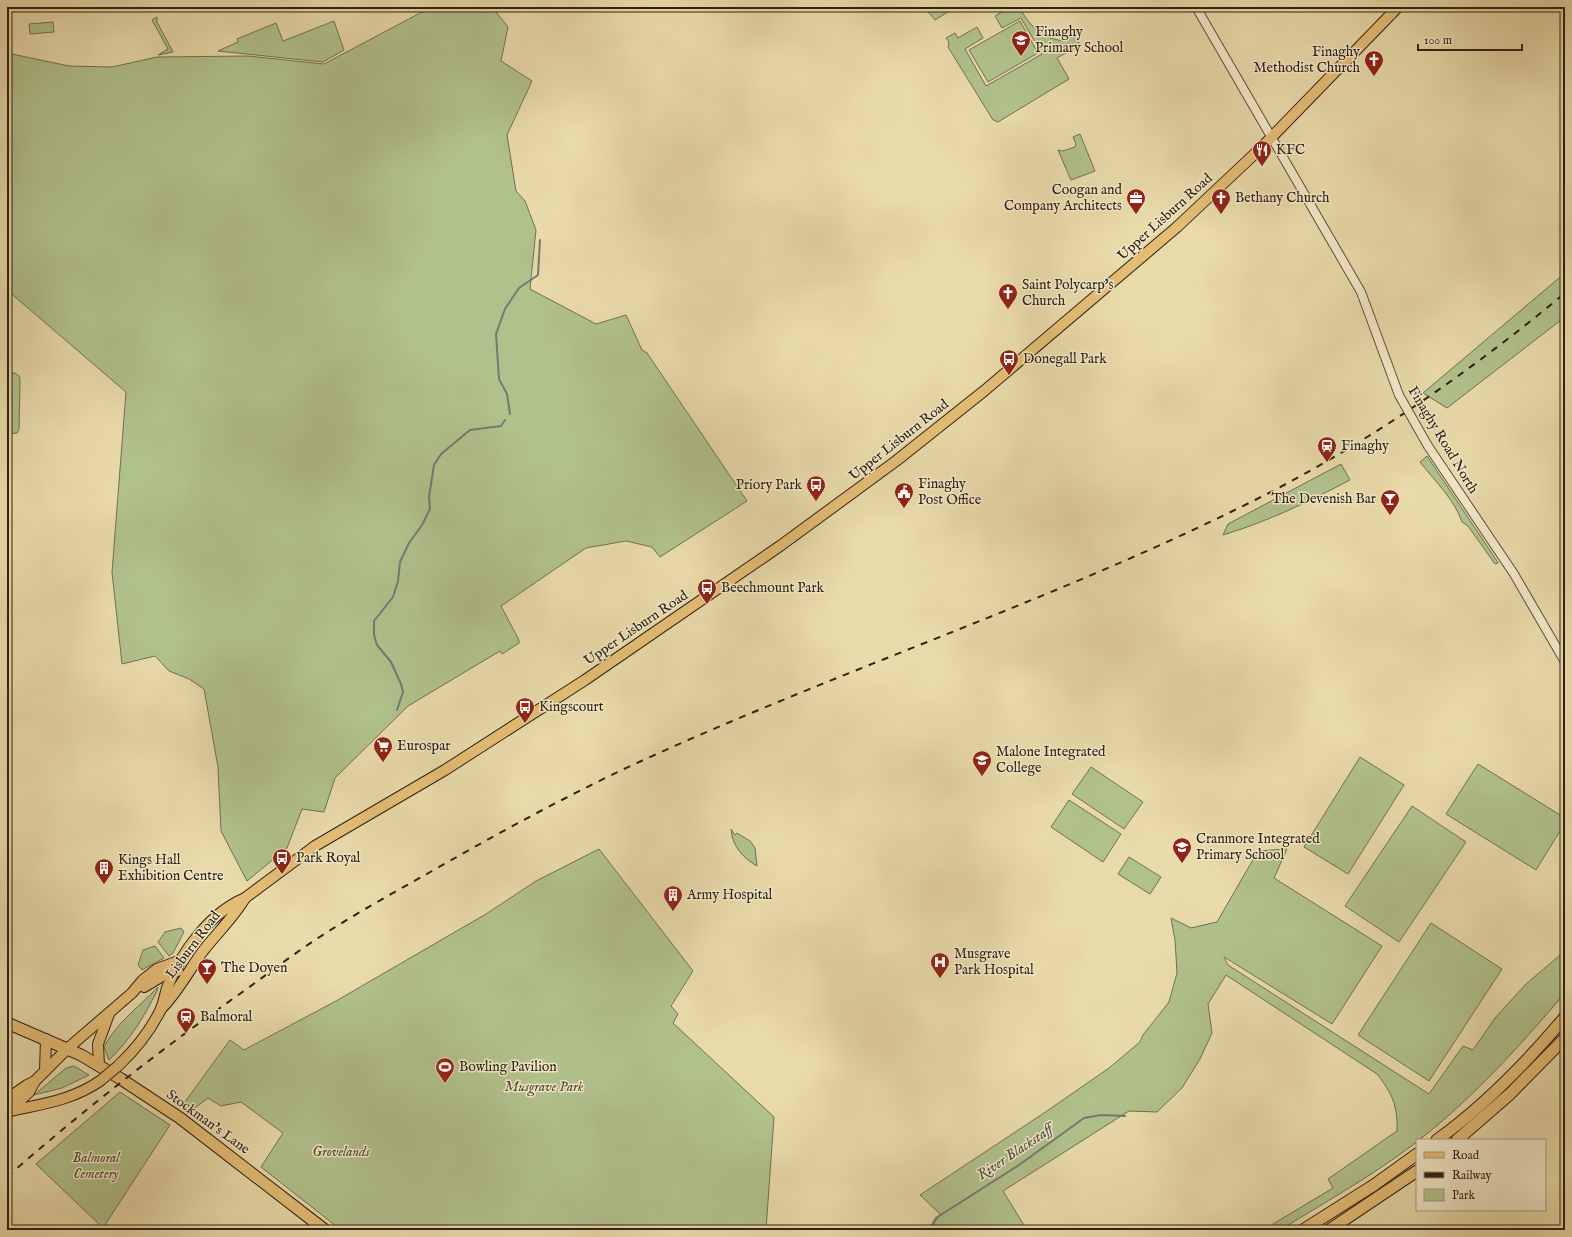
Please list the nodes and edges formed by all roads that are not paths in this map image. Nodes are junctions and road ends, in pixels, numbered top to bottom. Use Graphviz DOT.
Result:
graph roads {
  1 [pos="1196,7"];
  2 [pos="1398,7"];
  3 [pos="1272,138"];
  4 [pos="1565,662"];
  5 [pos="358,820"];
  6 [pos="245,898"];
  7 [pos="203,951"];
  8 [pos="180,960"];
  9 [pos="174,972"];
  10 [pos="132,993"];
  11 [pos="161,1009"];
  12 [pos="110,1012"];
  13 [pos="1565,1017"];
  14 [pos="7,1023"];
  15 [pos="1565,1038"];
  16 [pos="46,1039"];
  17 [pos="67,1049"];
  18 [pos="99,1066"];
  19 [pos="45,1071"];
  20 [pos="35,1081"];
  21 [pos="7,1099"];
  22 [pos="7,1112"];
  23 [pos="1438,1139"];
  24 [pos="1458,1139"];
  25 [pos="1416,1155"];
  26 [pos="1416,1172"];
  27 [pos="325,1230"];
  28 [pos="1303,1230"];
  29 [pos="1329,1230"];
  1 -- 3 [label="street, Finaghy Road North"];
  2 -- 3 [label="main road, Upper Lisburn Road"];
  3 -- 4 [label="street, Finaghy Road North, bridge"];
  3 -- 5 [label="main road, Upper Lisburn Road"];
  5 -- 6 [label="main road, Lisburn Road"];
  6 -- 7 [label="main road, Lisburn Road"];
  6 -- 8 [label="main road, Lisburn Road"];
  7 -- 9 [label="main road"];
  7 -- 11 [label="main road, Lisburn Road"];
  8 -- 9 [label="main road, Lisburn Road"];
  8 -- 10 [label="main road"];
  9 -- 10 [label="main road"];
  9 -- 11 [label="main road, Lisburn Road"];
  10 -- 12 [label="main road"];
  11 -- 22 [label="main road, Lisburn Road, bridge"];
  12 -- 17 [label="main road"];
  12 -- 18 [label="main road"];
  13 -- 23 [label="highway"];
  14 -- 16 [label="highway, Stockman's Lane"];
  15 -- 24 [label="highway"];
  16 -- 17 [label="highway, Stockman's Lane"];
  16 -- 19 [label="main road"];
  17 -- 18 [label="highway, Stockman's Lane"];
  17 -- 19 [label="main road"];
  18 -- 27 [label="highway, Stockman's Lane"];
  19 -- 20 [label="main road"];
  20 -- 21 [label="main road"];
  20 -- 22 [label="main road"];
  25 -- 28 [label="highway"];
  26 -- 29 [label="highway"];
}
